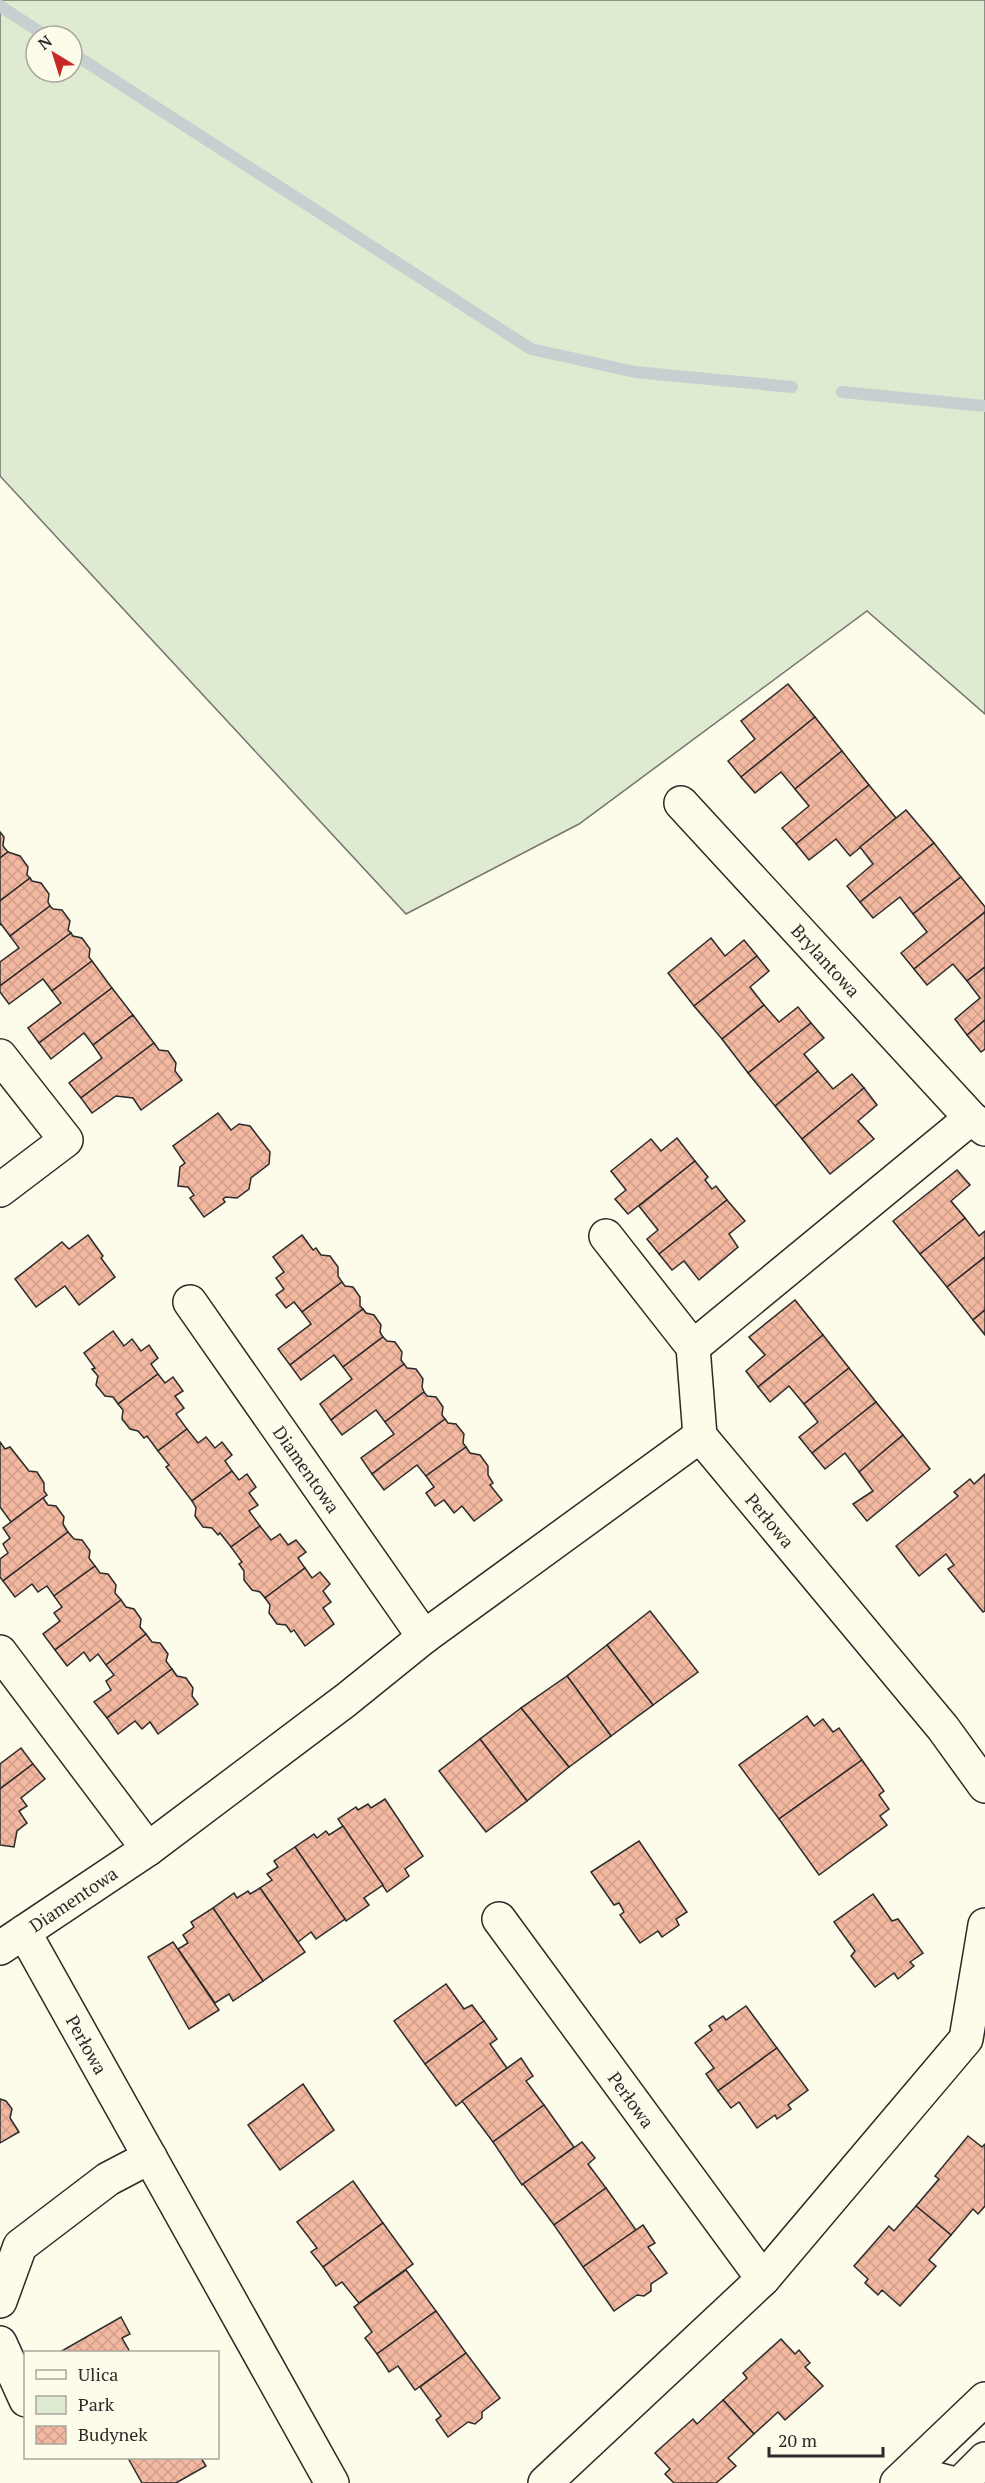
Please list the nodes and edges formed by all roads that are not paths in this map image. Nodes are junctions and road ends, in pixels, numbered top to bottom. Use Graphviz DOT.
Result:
graph roads {
  1 [pos="681,803"];
  2 [pos="0,1056"];
  3 [pos="978,1124"];
  4 [pos="0,1190"];
  5 [pos="606,1236"];
  6 [pos="190,1302"];
  7 [pos="693,1347"];
  8 [pos="700,1436"];
  9 [pos="424,1637"];
  10 [pos="0,1652"];
  11 [pos="985,1786"];
  12 [pos="148,1849"];
  13 [pos="499,1919"];
  14 [pos="985,1925"];
  15 [pos="12,1940"];
  16 [pos="150,2157"];
  17 [pos="763,2279"];
  18 [pos="0,2301"];
  19 [pos="0,2343"];
  20 [pos="24,2396"];
  21 [pos="985,2399"];
  22 [pos="985,2459"];
  23 [pos="906,2479"];
  24 [pos="332,2483"];
  25 [pos="545,2483"];
  26 [pos="951,2483"];
  27 [pos="961,2483"];
  1 -- 3 [label="street, Brylantowa"];
  2 -- 4 [label="street"];
  3 -- 7 [label="street, Brylantowa"];
  5 -- 7 [label="street"];
  6 -- 9 [label="street, Diamentowa"];
  7 -- 8 [label="street"];
  8 -- 9 [label="street, Diamentowa"];
  8 -- 11 [label="street, Perłowa"];
  9 -- 12 [label="street, Diamentowa"];
  10 -- 12 [label="street"];
  12 -- 15 [label="street, Diamentowa"];
  13 -- 17 [label="street, Perłowa"];
  14 -- 17 [label="street"];
  15 -- 16 [label="street, Perłowa"];
  16 -- 18 [label="street"];
  16 -- 24 [label="street, Perłowa"];
  17 -- 25 [label="street"];
  19 -- 20 [label="street"];
  21 -- 23 [label="street"];
  22 -- 27 [label="street"];
  23 -- 26 [label="street"];
}
